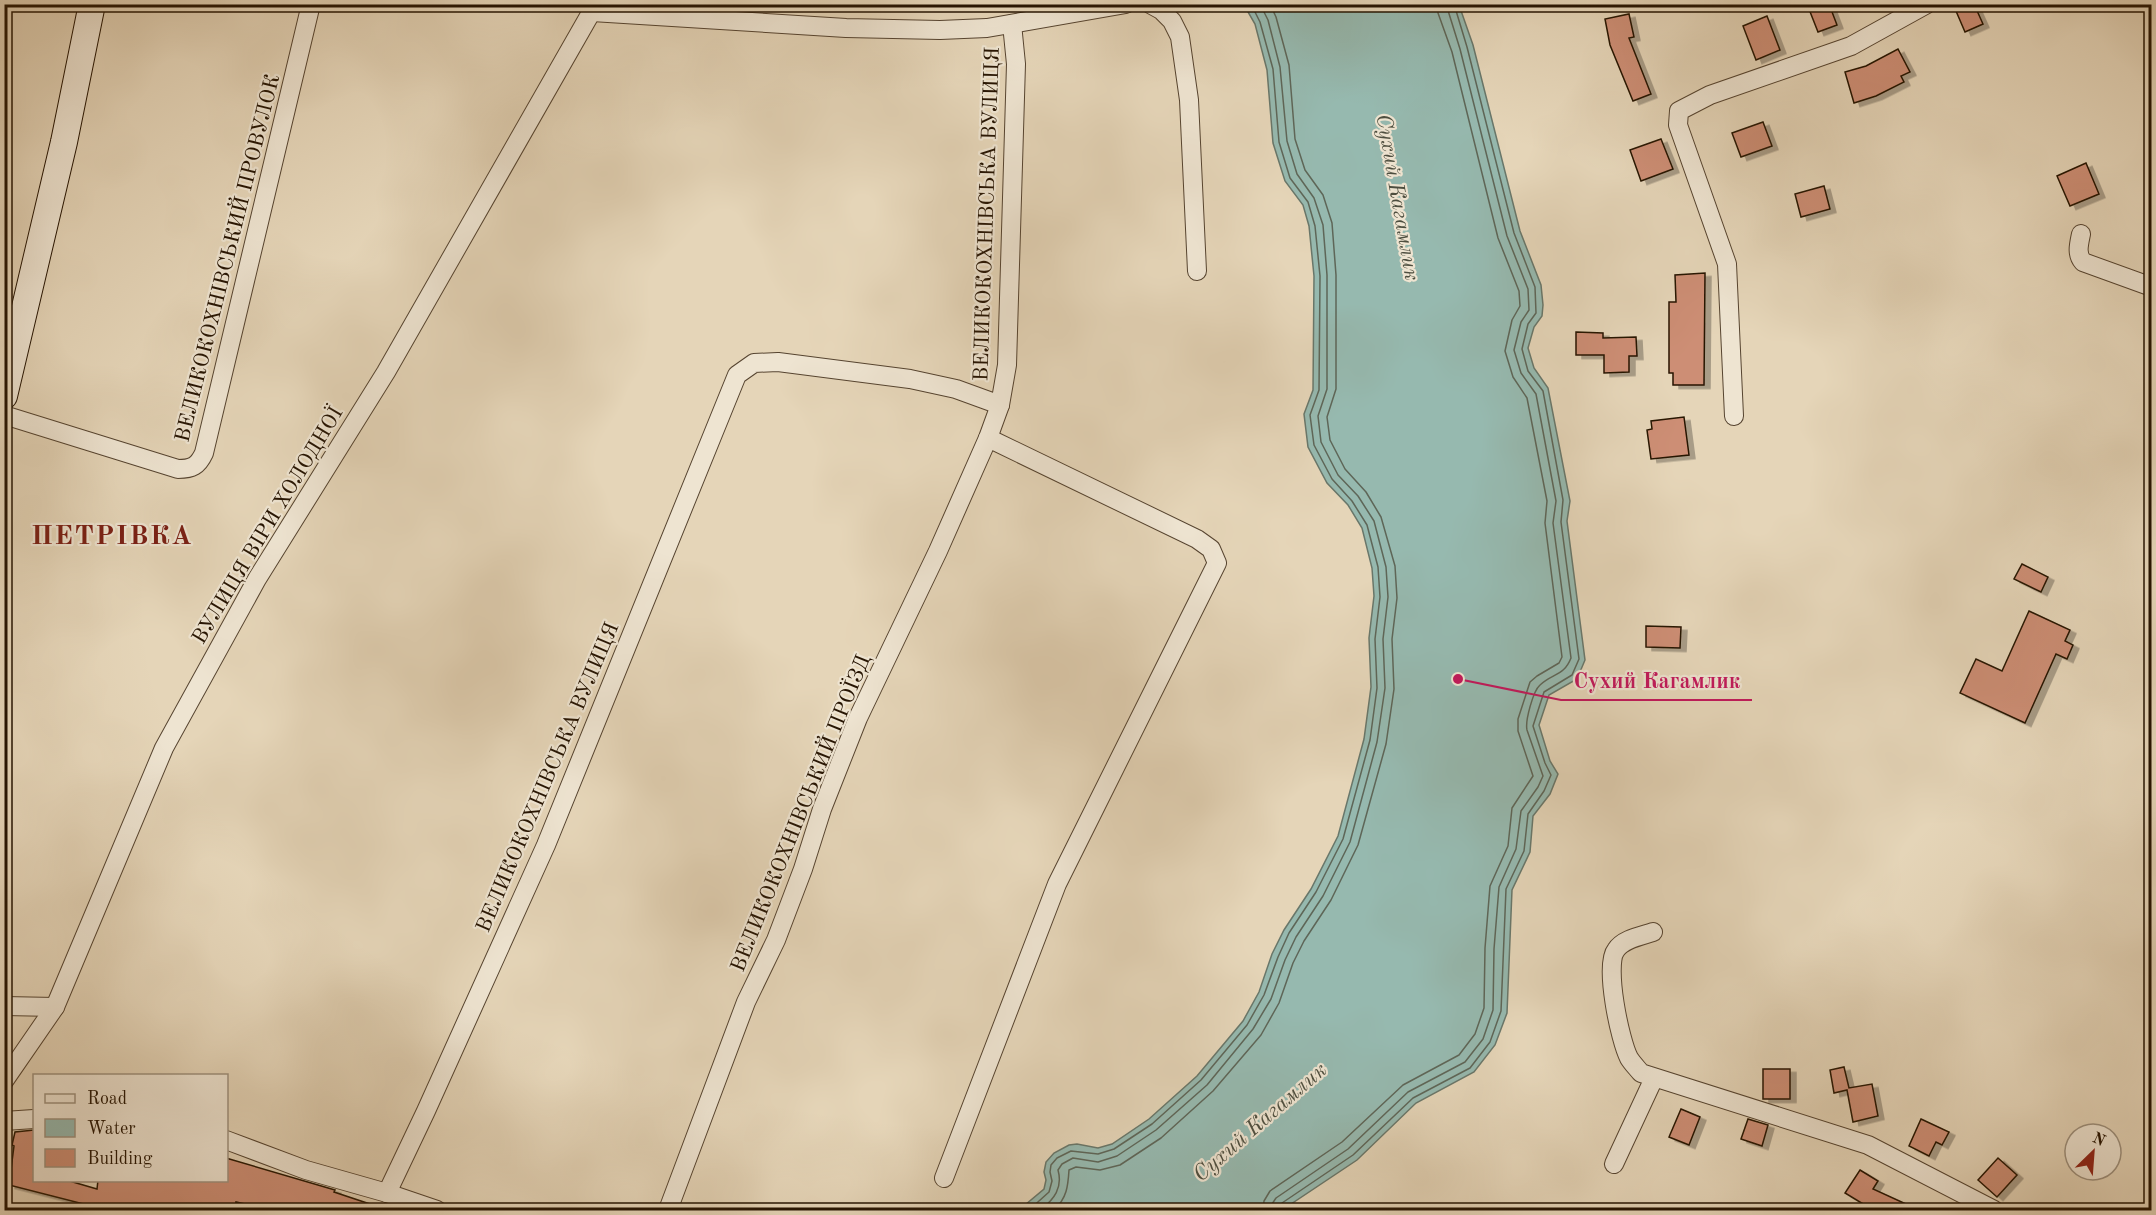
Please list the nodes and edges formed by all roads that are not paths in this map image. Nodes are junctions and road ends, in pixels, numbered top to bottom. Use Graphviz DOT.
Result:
graph roads {
  1 [pos="92,4"];
  2 [pos="311,4"];
  3 [pos="1126,4"];
  4 [pos="1150,4"];
  5 [pos="1927,4"];
  6 [pos="594,8"];
  7 [pos="1012,24"];
  8 [pos="2081,234"];
  9 [pos="1197,271"];
  10 [pos="2151,287"];
  11 [pos="4,396"];
  12 [pos="1000,405"];
  13 [pos="4,415"];
  14 [pos="1734,416"];
  15 [pos="988,438"];
  16 [pos="1653,932"];
  17 [pos="4,1006"];
  18 [pos="55,1007"];
  19 [pos="1654,1078"];
  20 [pos="4,1081"];
  21 [pos="33,1119"];
  22 [pos="4,1121"];
  23 [pos="228,1141"];
  24 [pos="1614,1164"];
  25 [pos="944,1178"];
  26 [pos="387,1193"];
  27 [pos="437,1210"];
  28 [pos="668,1210"];
  29 [pos="1994,1210"];
  1 -- 11 [label="street"];
  2 -- 13 [label="street, ВЕЛИКОКОХНІВСЬКИЙ ПРОВУЛОК"];
  3 -- 7 [label="street, ВЕЛИКОКОХНІВСЬКА ВУЛИЦЯ"];
  4 -- 9 [label="street"];
  5 -- 14 [label="street"];
  6 -- 7 [label="street, ВЕЛИКОКОХНІВСЬКА ВУЛИЦЯ"];
  6 -- 18 [label="street, ВУЛИЦЯ ВІРИ ХОЛОДНОЇ"];
  7 -- 12 [label="street, ВЕЛИКОКОХНІВСЬКА ВУЛИЦЯ"];
  8 -- 10 [label="street"];
  12 -- 15 [label="street, ВЕЛИКОКОХНІВСЬКИЙ ПРОЇЗД"];
  12 -- 26 [label="street, ВЕЛИКОКОХНІВСЬКА ВУЛИЦЯ"];
  15 -- 25 [label="street"];
  15 -- 28 [label="street, ВЕЛИКОКОХНІВСЬКИЙ ПРОЇЗД"];
  16 -- 19 [label="street"];
  17 -- 18 [label="street"];
  18 -- 20 [label="street, ВУЛИЦЯ ВІРИ ХОЛОДНОЇ"];
  19 -- 24 [label="street"];
  19 -- 29 [label="street"];
  21 -- 22 [label="street"];
  23 -- 26 [label="street"];
  26 -- 27 [label="street"];
}
